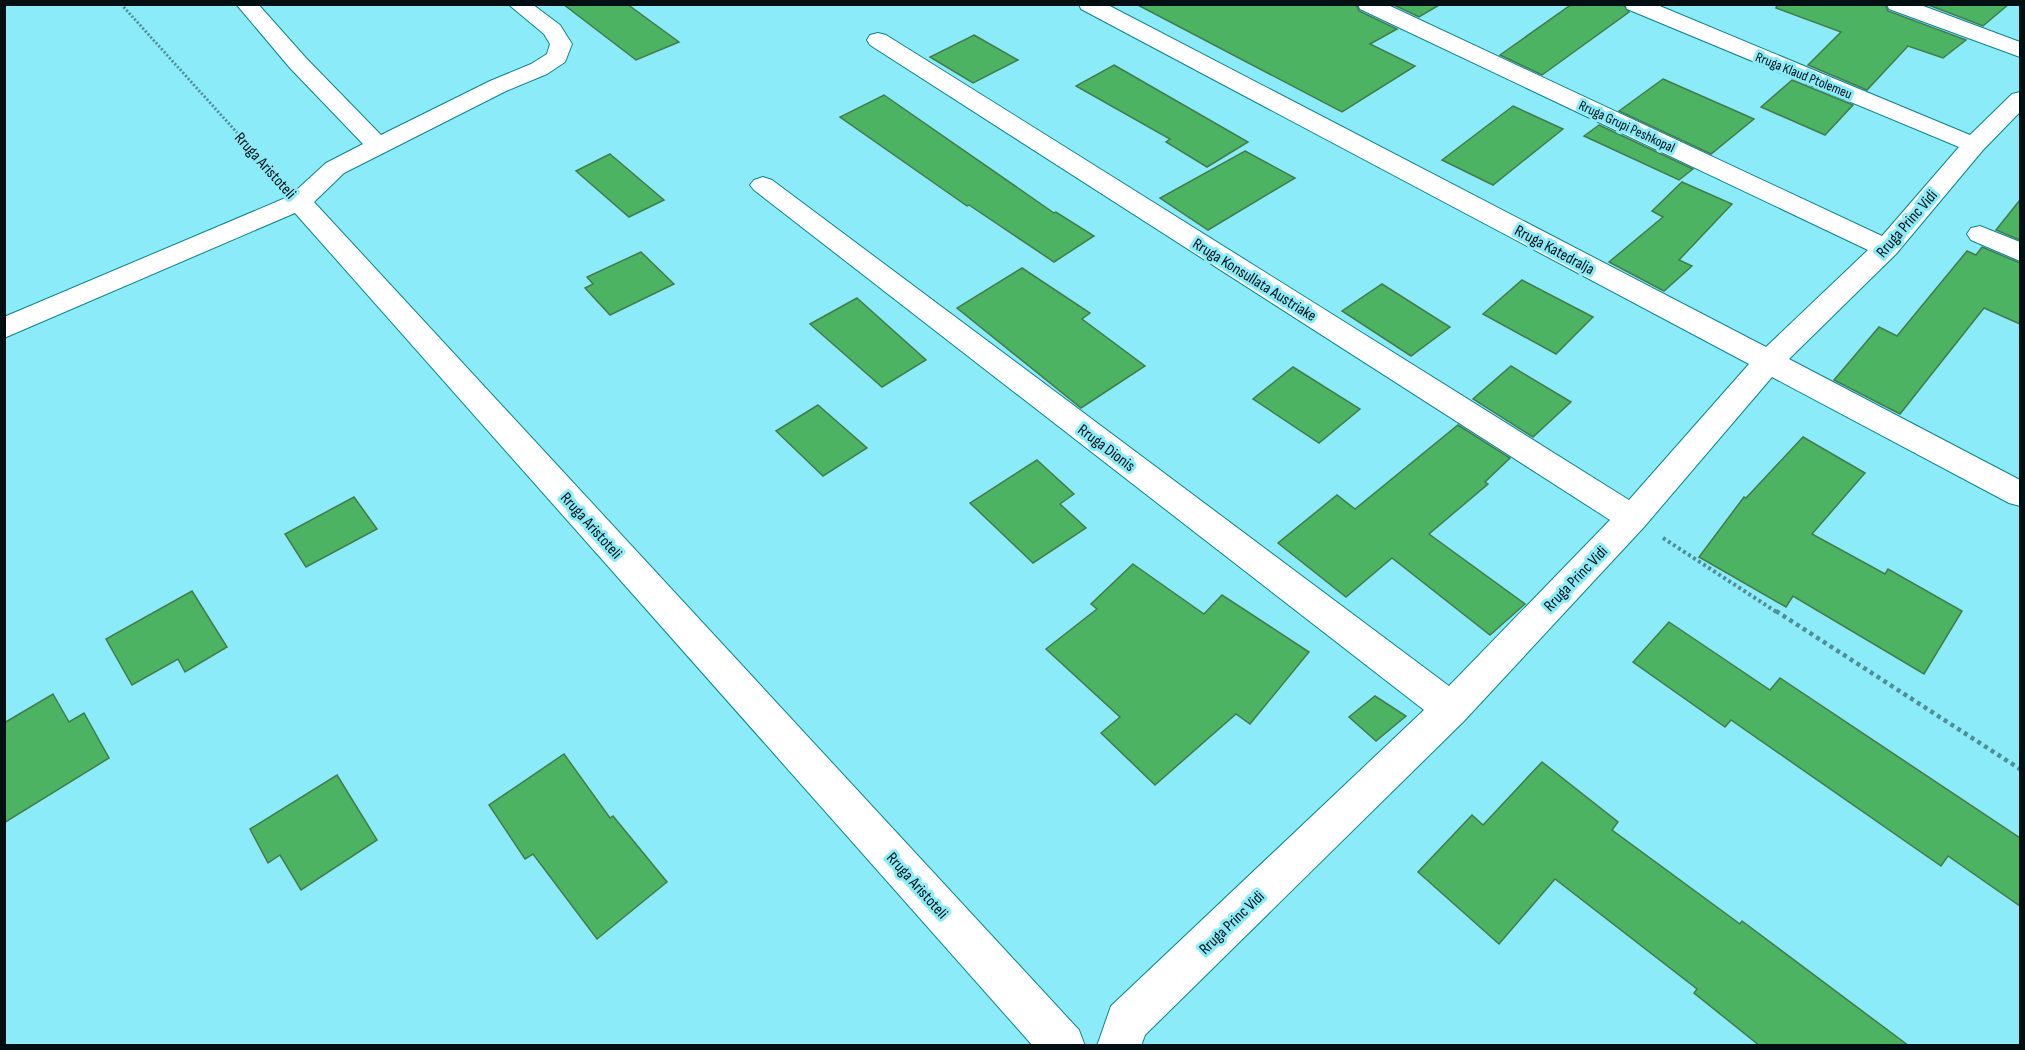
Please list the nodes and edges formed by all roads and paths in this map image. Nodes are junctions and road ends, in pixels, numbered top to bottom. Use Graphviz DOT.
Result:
graph roads {
  1 [pos="121,4"];
  2 [pos="246,4"];
  3 [pos="518,4"];
  4 [pos="1089,4"];
  5 [pos="1368,4"];
  6 [pos="1635,4"];
  7 [pos="1897,4"];
  8 [pos="878,40"];
  9 [pos="2020,50"];
  10 [pos="2020,99"];
  11 [pos="1974,145"];
  12 [pos="378,146"];
  13 [pos="763,185"];
  14 [pos="299,202"];
  15 [pos="1980,234"];
  16 [pos="1886,248"];
  17 [pos="2020,252"];
  18 [pos="4,328"];
  19 [pos="1769,361"];
  20 [pos="2020,494"];
  21 [pos="1632,518"];
  22 [pos="1451,709"];
  23 [pos="2020,769"];
  24 [pos="1064,1046"];
  25 [pos="1119,1046"];
  1 -- 14 [label="path, Rruga Aristoteli"];
  2 -- 12 [label="street"];
  3 -- 12 [label="street"];
  4 -- 19 [label="street, Rruga Katedralja"];
  5 -- 16 [label="street, Rruga Grupi Peshkopal"];
  6 -- 11 [label="street, Rruga Klaud Ptolemeu"];
  7 -- 9 [label="street"];
  8 -- 21 [label="street, Rruga Konsullata Austriake"];
  10 -- 11 [label="street, Rruga Princ Vidi"];
  11 -- 16 [label="street, Rruga Princ Vidi"];
  12 -- 14 [label="street"];
  13 -- 22 [label="street, Rruga Dionis"];
  14 -- 18 [label="street"];
  14 -- 24 [label="street, Rruga Aristoteli"];
  15 -- 17 [label="street"];
  16 -- 19 [label="street, Rruga Princ Vidi"];
  19 -- 20 [label="street, Rruga Katedralja"];
  19 -- 21 [label="street, Rruga Princ Vidi"];
  21 -- 22 [label="street, Rruga Princ Vidi"];
  21 -- 23 [label="path"];
  22 -- 25 [label="street, Rruga Princ Vidi"];
}
